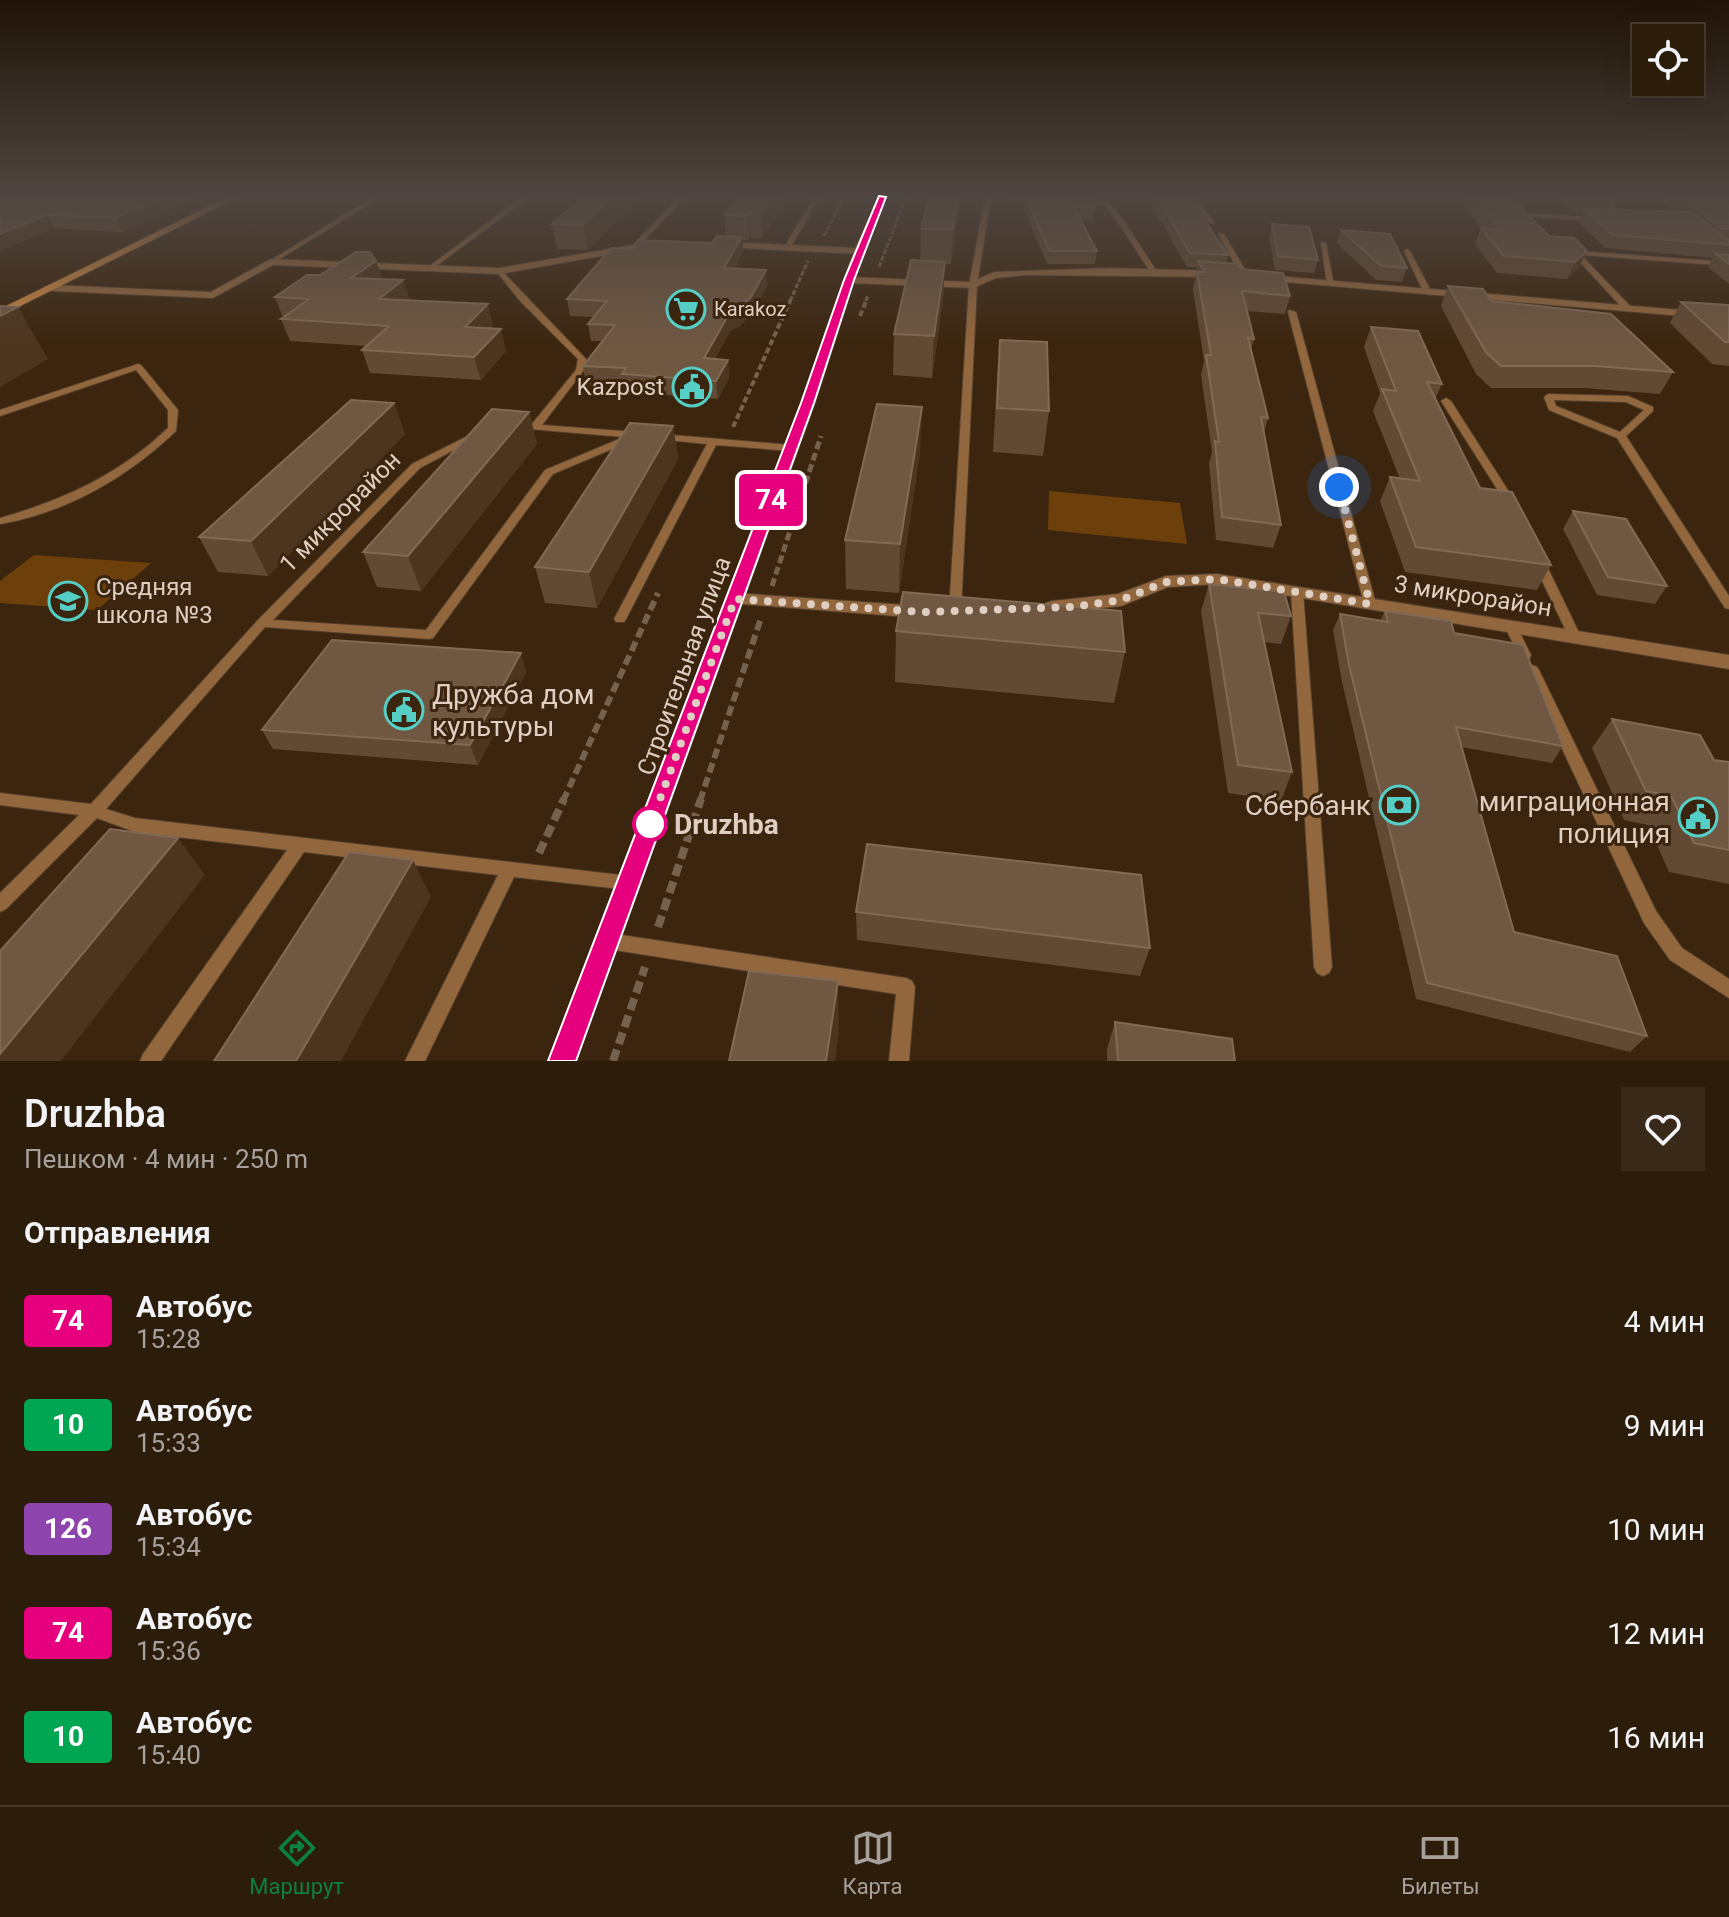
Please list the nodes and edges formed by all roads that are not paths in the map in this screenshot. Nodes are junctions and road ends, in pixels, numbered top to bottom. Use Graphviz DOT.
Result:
graph roads {
  1 [pos="1567,246"];
  2 [pos="135,247"];
  3 [pos="296,247"];
  4 [pos="459,247"];
  5 [pos="634,247"];
  6 [pos="638,247"];
  7 [pos="749,247"];
  8 [pos="861,247"];
  9 [pos="980,247"];
  10 [pos="1137,247"];
  11 [pos="1228,247"];
  12 [pos="1324,247"];
  13 [pos="787,248"];
  14 [pos="859,251"];
  15 [pos="1407,251"];
  16 [pos="1575,253"];
  17 [pos="271,262"];
  18 [pos="1729,264"];
  19 [pos="429,269"];
  20 [pos="500,271"];
  21 [pos="1153,272"];
  22 [pos="1245,277"];
  23 [pos="849,280"];
  24 [pos="1331,284"];
  25 [pos="973,285"];
  26 [pos="52,288"];
  27 [pos="1428,293"];
  28 [pos="1628,309"];
  29 [pos="1292,312"];
  30 [pos="0,313"];
  31 [pos="1729,317"];
  32 [pos="1446,401"];
  33 [pos="0,413"];
  34 [pos="510,426"];
  35 [pos="535,427"];
  36 [pos="486,433"];
  37 [pos="637,435"];
  38 [pos="1621,436"];
  39 [pos="719,442"];
  40 [pos="791,448"];
  41 [pos="1517,514"];
  42 [pos="1,521"];
  43 [pos="1536,555"];
  44 [pos="1297,592"];
  45 [pos="735,599"];
  46 [pos="1370,604"];
  47 [pos="1729,605"];
  48 [pos="1028,608"];
  49 [pos="963,610"];
  50 [pos="620,619"];
  51 [pos="262,623"];
  52 [pos="1511,627"];
  53 [pos="1575,637"];
  54 [pos="1729,662"];
  55 [pos="0,799"];
  56 [pos="94,811"];
  57 [pos="300,844"];
  58 [pos="510,868"];
  59 [pos="629,883"];
  60 [pos="0,904"];
  61 [pos="607,940"];
  62 [pos="1323,967"];
  63 [pos="1729,989"];
  64 [pos="150,1061"];
  65 [pos="415,1061"];
  66 [pos="562,1061"];
  67 [pos="899,1061"];
  1 -- 16 [label="lane"];
  2 -- 26 [label="main road"];
  3 -- 17 [label="lane"];
  4 -- 19 [label="lane"];
  5 -- 6 [label="street"];
  5 -- 20 [label="street"];
  7 -- 13 [label="street"];
  8 -- 14 [label="main road, Строительная улица"];
  9 -- 25 [label="lane"];
  10 -- 21 [label="lane"];
  11 -- 22 [label="lane"];
  12 -- 24 [label="lane"];
  13 -- 14 [label="street"];
  14 -- 23 [label="main road, Строительная улица"];
  15 -- 27 [label="lane"];
  16 -- 18 [label="lane"];
  16 -- 28 [label="lane"];
  17 -- 19 [label="street"];
  17 -- 26 [label="street"];
  19 -- 20 [label="street"];
  20 -- 35 [label="lane"];
  21 -- 22 [label="street"];
  21 -- 25 [label="street"];
  22 -- 24 [label="street"];
  23 -- 25 [label="street"];
  23 -- 40 [label="main road, Строительная улица"];
  24 -- 27 [label="street"];
  25 -- 49 [label="lane"];
  26 -- 30 [label="main road"];
  27 -- 28 [label="street"];
  28 -- 31 [label="street"];
  29 -- 46 [label="lane"];
  32 -- 41 [label="lane"];
  33 -- 42 [label="lane"];
  34 -- 35 [label="lane"];
  35 -- 37 [label="lane"];
  36 -- 51 [label="lane, 1 микрорайон"];
  37 -- 39 [label="lane"];
  37 -- 51 [label="lane"];
  38 -- 38 [label="lane"];
  38 -- 47 [label="lane"];
  39 -- 40 [label="lane"];
  39 -- 50 [label="lane"];
  40 -- 45 [label="main road, Строительная улица"];
  43 -- 53 [label="lane"];
  44 -- 46 [label="street, 3 микрорайон"];
  44 -- 48 [label="street, 3 микрорайон"];
  44 -- 62 [label="lane"];
  45 -- 49 [label="street"];
  45 -- 59 [label="main road, Строительная улица"];
  46 -- 52 [label="street, 3 микрорайон"];
  51 -- 56 [label="lane, 1 микрорайон"];
  52 -- 53 [label="street, 3 микрорайон"];
  52 -- 63 [label="lane"];
  53 -- 54 [label="street, 3 микрорайон"];
  55 -- 56 [label="lane"];
  56 -- 57 [label="lane"];
  56 -- 60 [label="lane, 1 микрорайон"];
  57 -- 58 [label="lane"];
  57 -- 64 [label="lane"];
  58 -- 59 [label="lane"];
  58 -- 65 [label="lane"];
  59 -- 61 [label="main road, Строительная улица"];
  61 -- 66 [label="main road, Строительная улица"];
  61 -- 67 [label="lane"];
}
